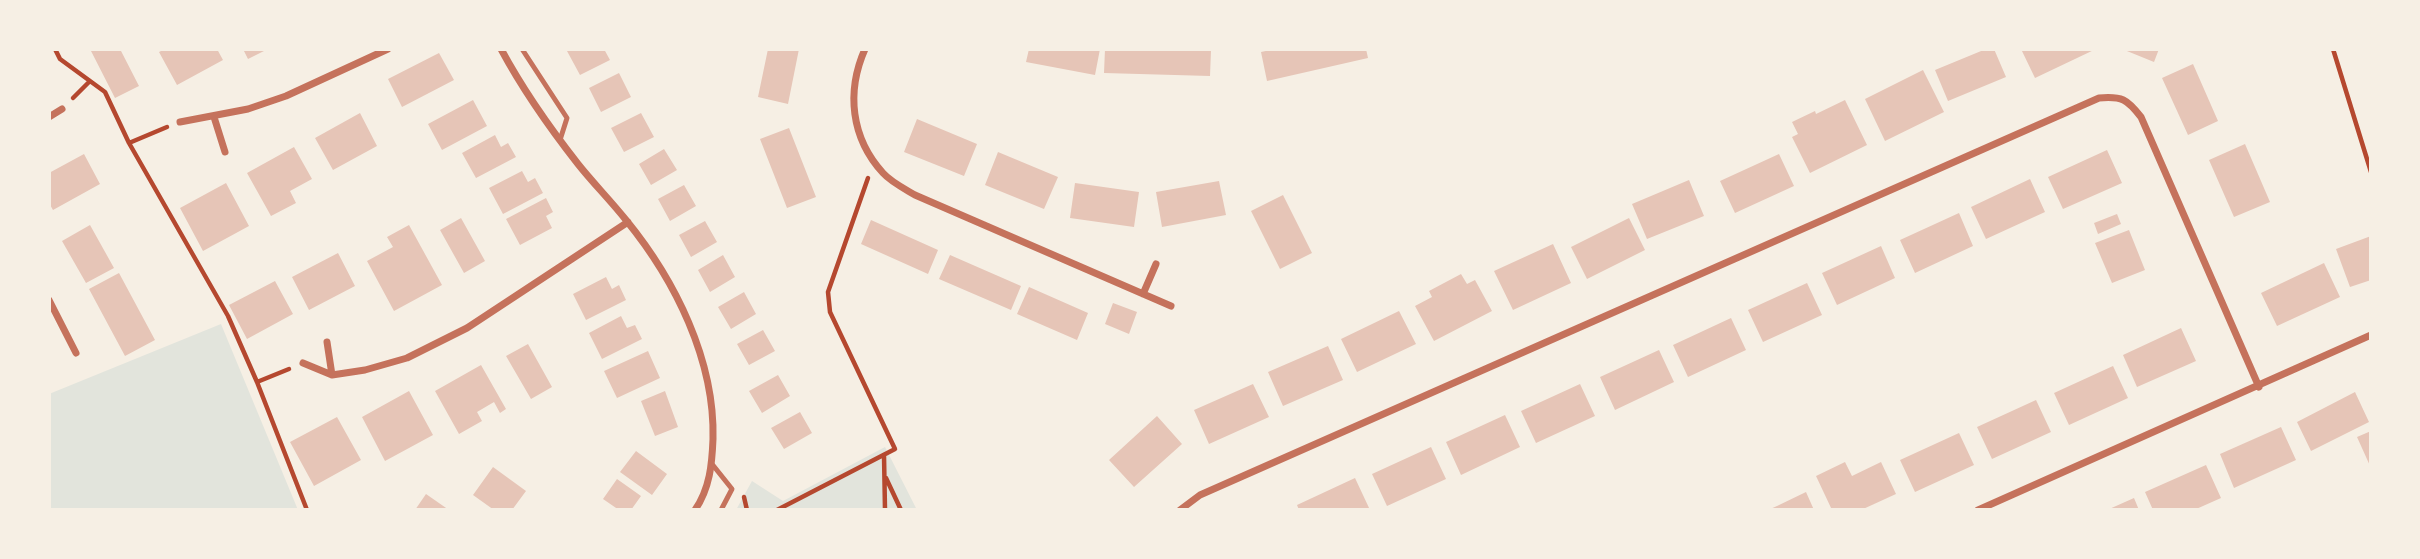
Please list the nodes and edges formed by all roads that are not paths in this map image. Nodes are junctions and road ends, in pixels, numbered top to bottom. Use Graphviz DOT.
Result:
graph roads {
  1 [pos="388,49"];
  2 [pos="501,49"];
  3 [pos="522,49"];
  4 [pos="865,49"];
  5 [pos="62,109"];
  6 [pos="49,117"];
  7 [pos="214,117"];
  8 [pos="180,121"];
  9 [pos="560,140"];
  10 [pos="225,152"];
  11 [pos="628,222"];
  12 [pos="1156,264"];
  13 [pos="1143,294"];
  14 [pos="49,300"];
  15 [pos="1171,306"];
  16 [pos="57,317"];
  17 [pos="49,321"];
  18 [pos="2371,335"];
  19 [pos="327,342"];
  20 [pos="76,353"];
  21 [pos="303,363"];
  22 [pos="331,375"];
  23 [pos="2259,387"];
  24 [pos="712,464"];
  25 [pos="695,510"];
  26 [pos="721,510"];
  27 [pos="1180,510"];
  28 [pos="1978,510"];
  1 -- 7 [label="street"];
  2 -- 9 [label="street"];
  3 -- 9 [label="lane"];
  4 -- 13 [label="street"];
  5 -- 6 [label="street"];
  7 -- 8 [label="street"];
  7 -- 10 [label="street"];
  9 -- 11 [label="street"];
  11 -- 22 [label="street"];
  11 -- 24 [label="street"];
  12 -- 13 [label="street"];
  13 -- 15 [label="street"];
  14 -- 16 [label="street"];
  16 -- 17 [label="street"];
  16 -- 20 [label="street"];
  18 -- 23 [label="street"];
  19 -- 22 [label="street"];
  21 -- 22 [label="street"];
  23 -- 27 [label="street"];
  23 -- 28 [label="street"];
  24 -- 25 [label="street"];
  24 -- 26 [label="lane"];
}
